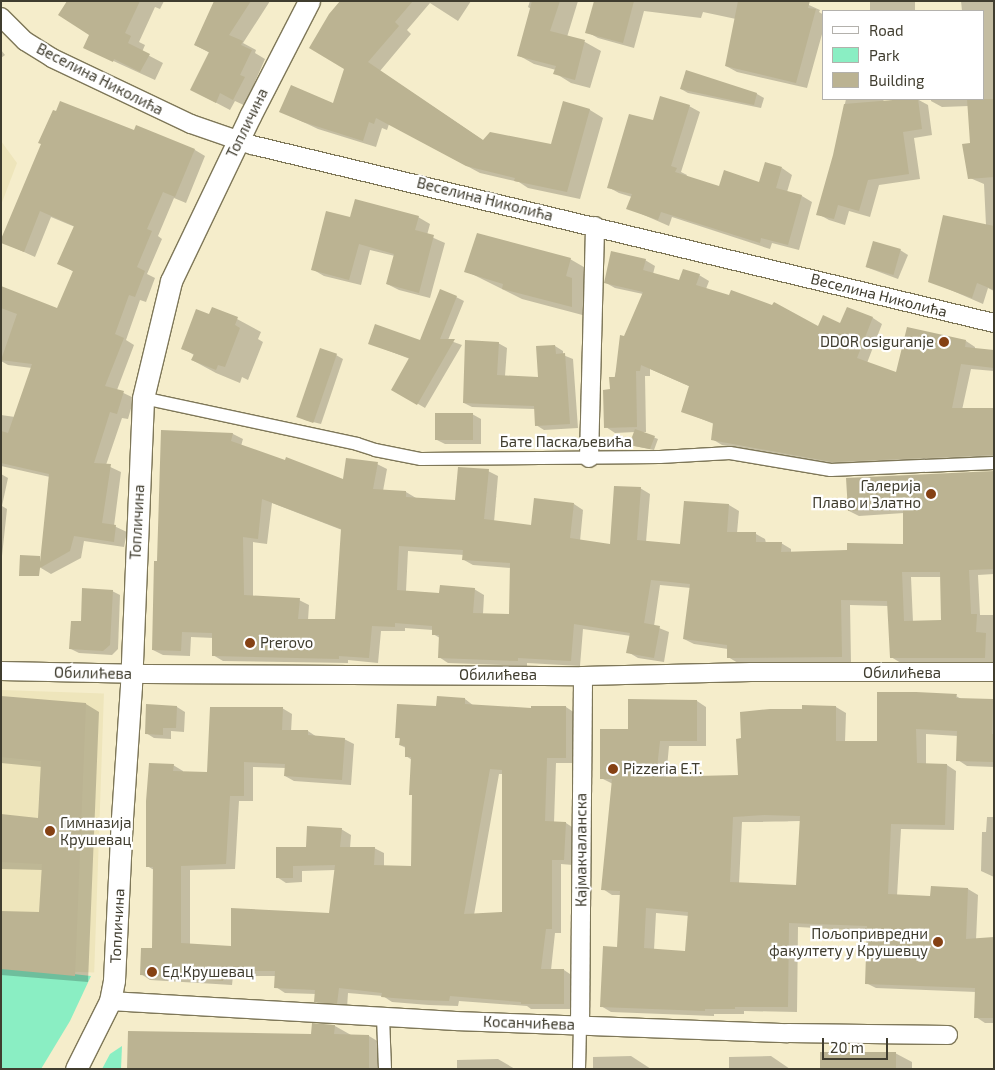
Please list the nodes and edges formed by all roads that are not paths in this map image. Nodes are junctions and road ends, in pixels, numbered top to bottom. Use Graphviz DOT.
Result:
graph roads {
  1 [pos="309,1"];
  2 [pos="1,17"];
  3 [pos="238,140"];
  4 [pos="595,226"];
  5 [pos="994,323"];
  6 [pos="142,398"];
  7 [pos="589,458"];
  8 [pos="994,463"];
  9 [pos="1,670"];
  10 [pos="994,672"];
  11 [pos="132,674"];
  12 [pos="583,676"];
  13 [pos="110,1001"];
  14 [pos="383,1017"];
  15 [pos="580,1025"];
  16 [pos="948,1035"];
  17 [pos="76,1069"];
  18 [pos="385,1069"];
  19 [pos="579,1069"];
  1 -- 3 [label="street, Топличина"];
  2 -- 3 [label="street, Веселина Николића"];
  3 -- 4 [label="street, Веселина Николића"];
  3 -- 6 [label="street, Топличина"];
  4 -- 5 [label="street, Веселина Николића"];
  4 -- 7 [label="street"];
  6 -- 7 [label="street, Бате Паскаљевића"];
  6 -- 11 [label="street, Топличина"];
  7 -- 8 [label="street, Бате Паскаљевића"];
  9 -- 11 [label="street, Обилићева"];
  10 -- 12 [label="street, Обилићева"];
  11 -- 12 [label="street, Обилићева"];
  11 -- 13 [label="street, Топличина"];
  12 -- 15 [label="street, Кајмакчаланска"];
  13 -- 14 [label="street, Косанчићева"];
  13 -- 17 [label="street, Топличина"];
  14 -- 15 [label="street, Косанчићева"];
  14 -- 18 [label="street"];
  15 -- 16 [label="street, Косанчићева"];
  15 -- 19 [label="street"];
}
